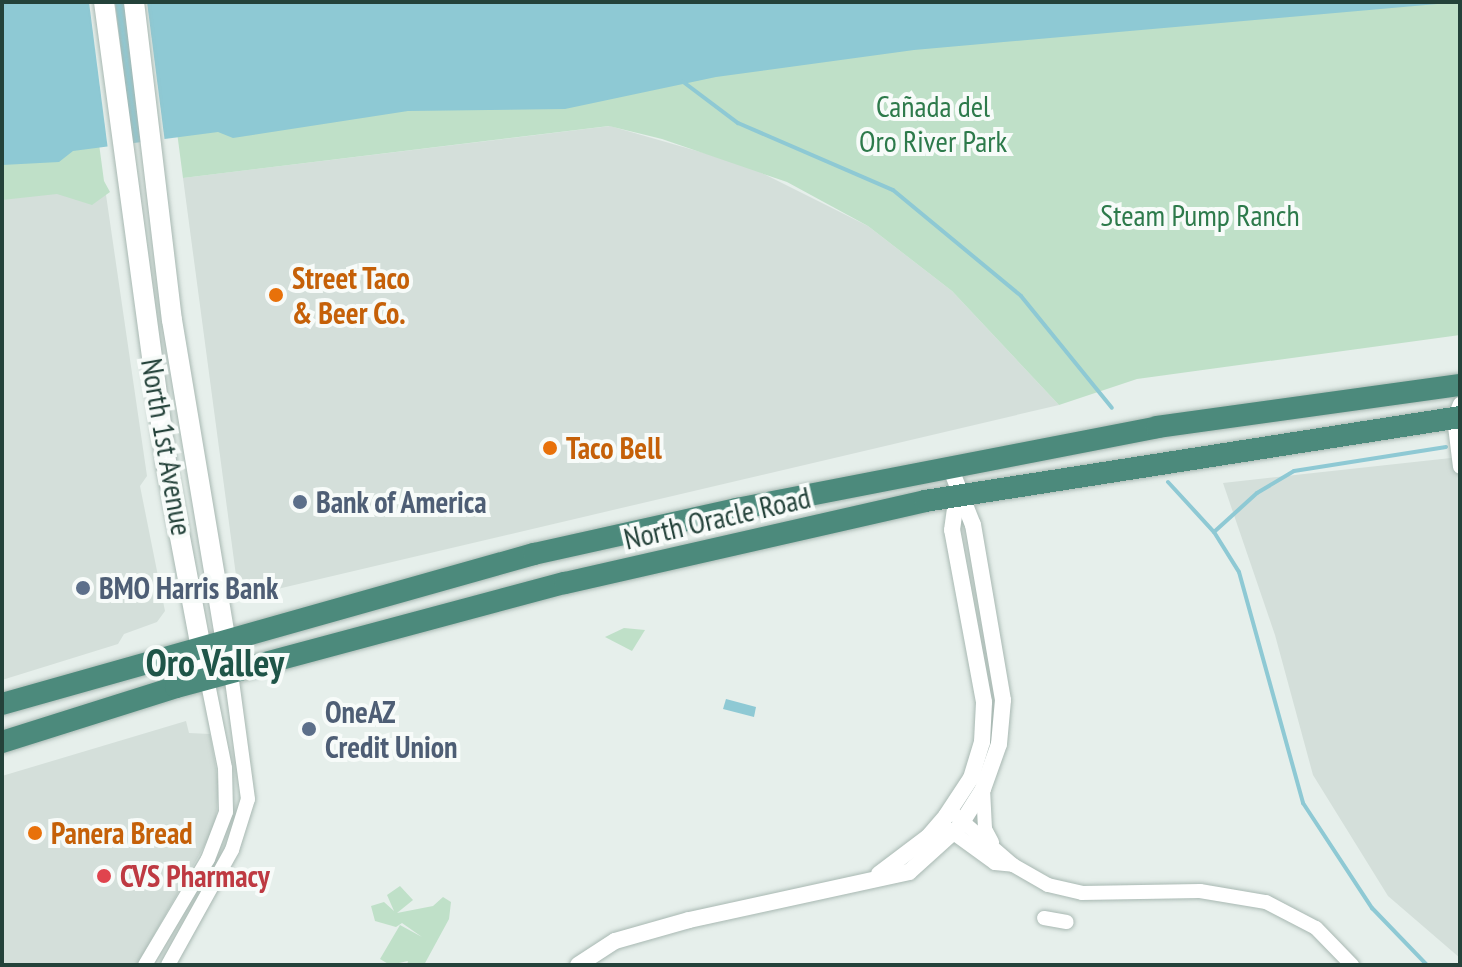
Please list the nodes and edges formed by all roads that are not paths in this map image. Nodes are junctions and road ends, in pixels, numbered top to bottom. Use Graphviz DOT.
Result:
graph roads {
  1 [pos="104,2"];
  2 [pos="134,2"];
  3 [pos="1460,385"];
  4 [pos="1458,413"];
  5 [pos="950,467"];
  6 [pos="1460,467"];
  7 [pos="957,496"];
  8 [pos="225,637"];
  9 [pos="200,645"];
  10 [pos="231,674"];
  11 [pos="207,679"];
  12 [pos="2,704"];
  13 [pos="2,742"];
  14 [pos="983,789"];
  15 [pos="228,798"];
  16 [pos="248,799"];
  17 [pos="952,822"];
  18 [pos="994,846"];
  19 [pos="1013,865"];
  20 [pos="1044,918"];
  21 [pos="1067,922"];
  22 [pos="145,965"];
  23 [pos="168,965"];
  24 [pos="578,965"];
  25 [pos="1352,965"];
  1 -- 9 [label="main road, North 1st Avenue"];
  2 -- 8 [label="main road, North 1st Avenue"];
  3 -- 5 [label="highway, North Oracle Road"];
  4 -- 6 [label="street"];
  4 -- 7 [label="highway, North Oracle Road"];
  5 -- 7 [label="street"];
  5 -- 8 [label="highway, North Oracle Road"];
  7 -- 10 [label="highway, North Oracle Road"];
  7 -- 14 [label="street"];
  7 -- 17 [label="street"];
  8 -- 9 [label="highway, North Oracle Road"];
  8 -- 10 [label="main road, North 1st Avenue"];
  9 -- 11 [label="main road, North 1st Avenue"];
  9 -- 12 [label="highway, North Oracle Road"];
  10 -- 11 [label="highway, North Oracle Road"];
  10 -- 16 [label="street, North 1st Avenue"];
  11 -- 13 [label="highway, North Oracle Road"];
  11 -- 15 [label="street, North 1st Avenue"];
  14 -- 17 [label="street"];
  14 -- 18 [label="street"];
  15 -- 16 [label="street"];
  15 -- 22 [label="street, North 1st Avenue"];
  16 -- 23 [label="street, North 1st Avenue"];
  17 -- 18 [label="street"];
  17 -- 19 [label="street"];
  17 -- 24 [label="street"];
  18 -- 19 [label="street"];
  19 -- 25 [label="street"];
  20 -- 21 [label="street"];
}
